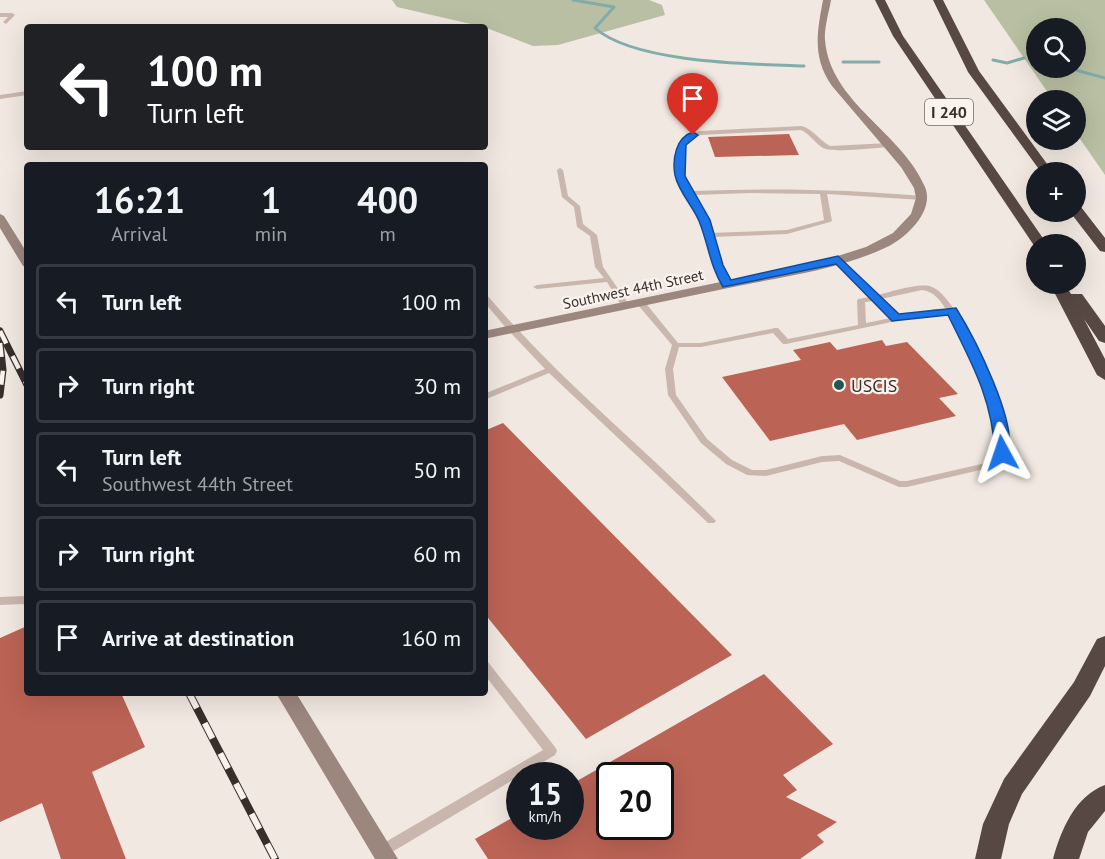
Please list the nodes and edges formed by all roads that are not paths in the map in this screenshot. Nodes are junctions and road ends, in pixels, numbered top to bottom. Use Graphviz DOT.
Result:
graph roads {
  1 [pos="827,0"];
  2 [pos="880,0"];
  3 [pos="938,0"];
  4 [pos="0,15"];
  5 [pos="6,22"];
  6 [pos="24,93"];
  7 [pos="0,97"];
  8 [pos="889,145"];
  9 [pos="1040,162"];
  10 [pos="560,170"];
  11 [pos="823,191"];
  12 [pos="691,193"];
  13 [pos="922,198"];
  14 [pos="0,218"];
  15 [pos="1085,222"];
  16 [pos="1031,234"];
  17 [pos="708,235"];
  18 [pos="1105,248"];
  19 [pos="24,258"];
  20 [pos="838,260"];
  21 [pos="609,280"];
  22 [pos="727,285"];
  23 [pos="537,287"];
  24 [pos="1063,294"];
  25 [pos="1074,294"];
  26 [pos="876,298"];
  27 [pos="488,302"];
  28 [pos="641,303"];
  29 [pos="626,306"];
  30 [pos="952,311"];
  31 [pos="896,318"];
  32 [pos="862,326"];
  33 [pos="511,329"];
  34 [pos="488,334"];
  35 [pos="1105,338"];
  36 [pos="676,345"];
  37 [pos="550,370"];
  38 [pos="1105,375"];
  39 [pos="488,395"];
  40 [pos="711,521"];
  41 [pos="24,600"];
  42 [pos="0,601"];
  43 [pos="1105,645"];
  44 [pos="488,670"];
  45 [pos="288,696"];
  46 [pos="1105,796"];
  47 [pos="385,855"];
  48 [pos="988,859"];
  49 [pos="1066,859"];
  1 -- 8 [label="street"];
  2 -- 16 [label="highway, I 240"];
  3 -- 9 [label="highway, I 240"];
  4 -- 5 [label="lane"];
  6 -- 7 [label="lane"];
  8 -- 12 [label="lane"];
  8 -- 13 [label="street"];
  10 -- 21 [label="lane"];
  11 -- 12 [label="lane"];
  11 -- 13 [label="lane"];
  11 -- 17 [label="lane"];
  12 -- 17 [label="lane"];
  13 -- 20 [label="street, Southwest 44th Street"];
  14 -- 19 [label="street"];
  15 -- 18 [label="highway"];
  17 -- 22 [label="lane"];
  20 -- 22 [label="street, Southwest 44th Street"];
  20 -- 26 [label="lane"];
  21 -- 23 [label="lane"];
  21 -- 29 [label="lane"];
  22 -- 28 [label="street, Southwest 44th Street"];
  24 -- 38 [label="highway"];
  25 -- 35 [label="highway"];
  26 -- 30 [label="lane"];
  26 -- 31 [label="lane"];
  26 -- 32 [label="lane"];
  27 -- 33 [label="lane"];
  28 -- 29 [label="street, Southwest 44th Street"];
  28 -- 36 [label="lane"];
  29 -- 33 [label="street, Southwest 44th Street"];
  30 -- 31 [label="lane"];
  30 -- 36 [label="lane"];
  31 -- 32 [label="lane"];
  32 -- 36 [label="lane"];
  33 -- 34 [label="street, Southwest 44th Street"];
  33 -- 37 [label="lane"];
  37 -- 39 [label="lane"];
  37 -- 40 [label="lane"];
  41 -- 42 [label="lane"];
  43 -- 48 [label="highway"];
  44 -- 47 [label="lane"];
  45 -- 47 [label="street"];
  46 -- 49 [label="highway"];
}
